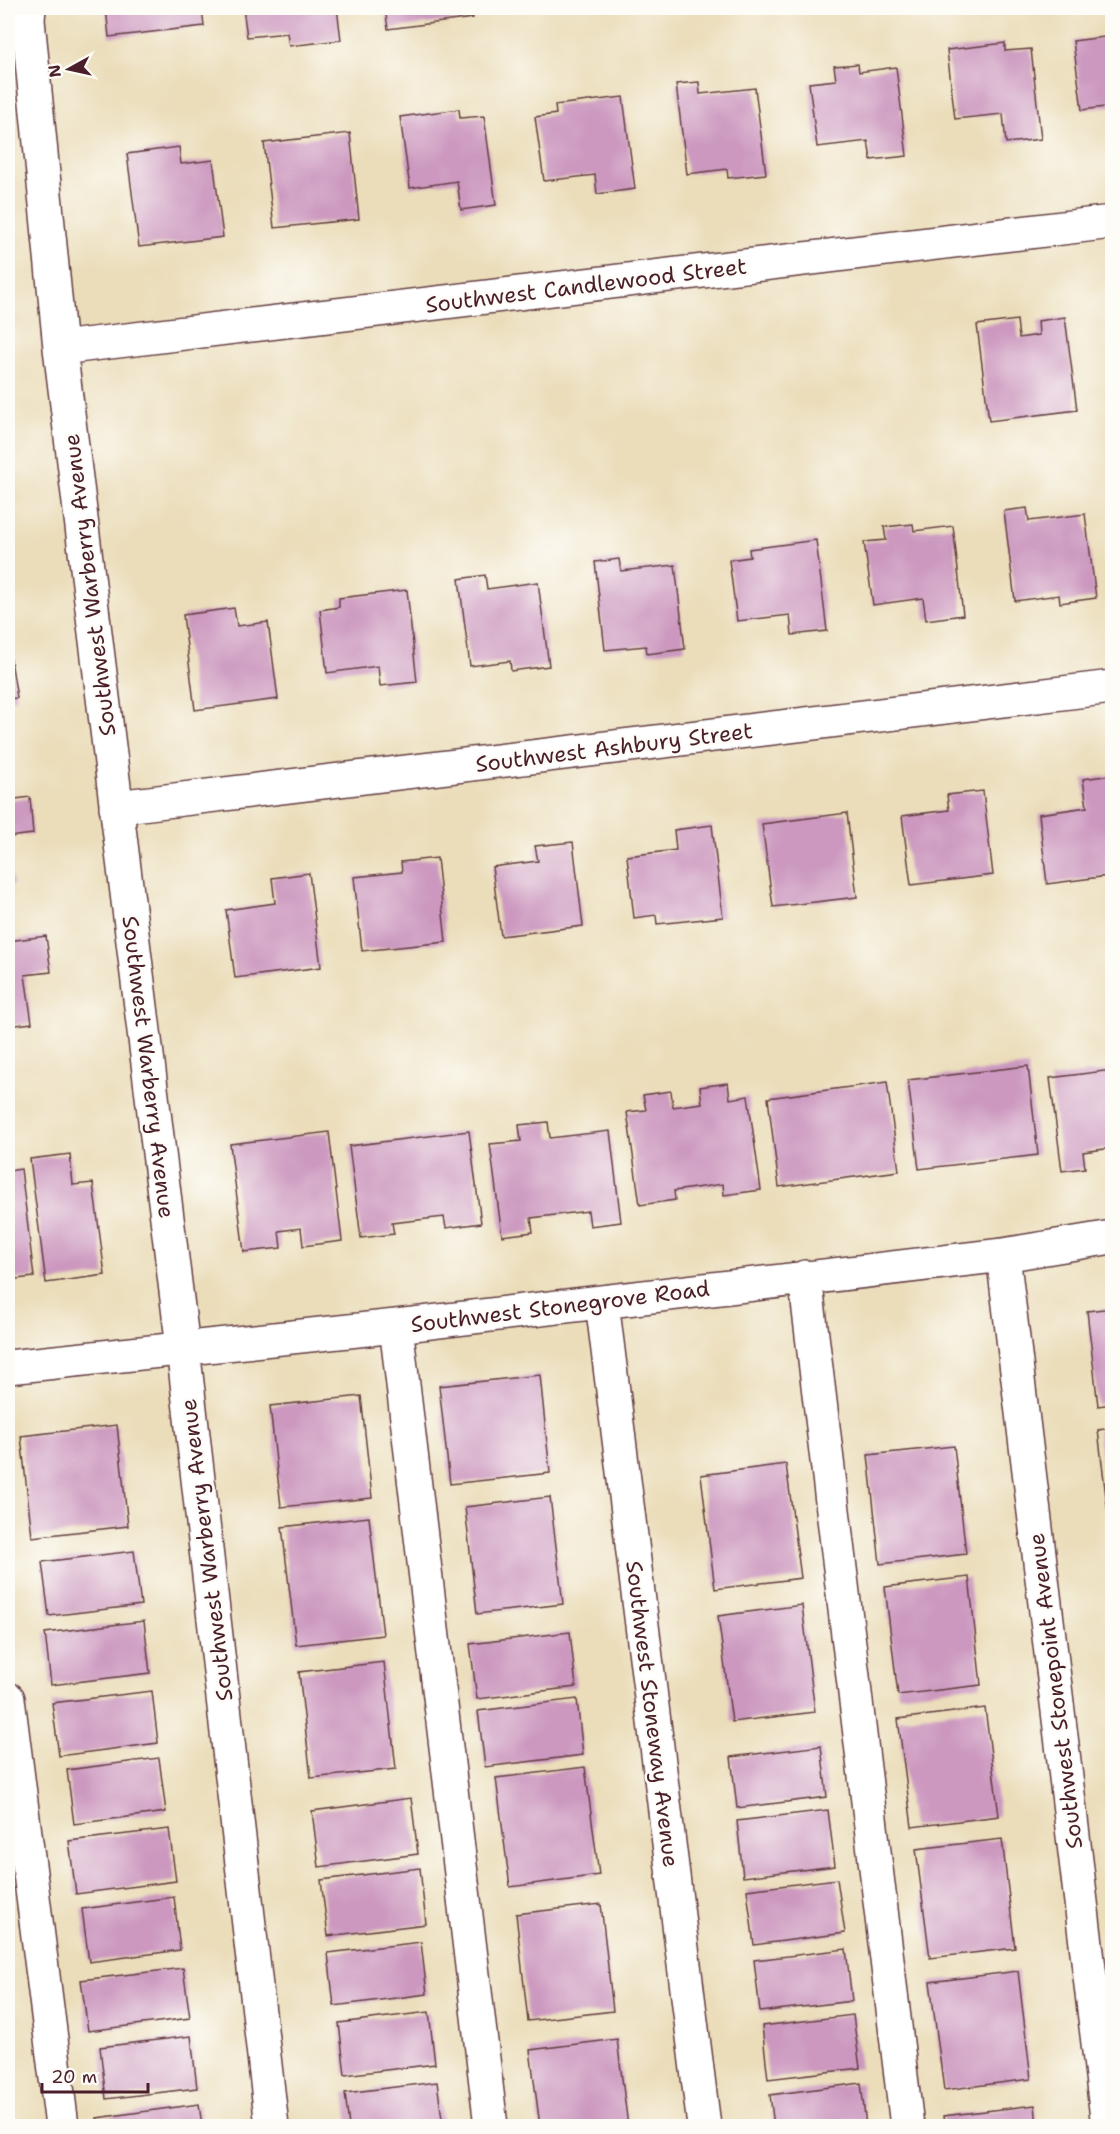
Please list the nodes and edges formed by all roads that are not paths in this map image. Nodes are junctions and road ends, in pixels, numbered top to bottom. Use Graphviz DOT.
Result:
graph roads {
  1 [pos="29,8"];
  2 [pos="1113,222"];
  3 [pos="60,348"];
  4 [pos="1113,687"];
  5 [pos="117,807"];
  6 [pos="1113,1238"];
  7 [pos="1003,1255"];
  8 [pos="805,1277"];
  9 [pos="602,1302"];
  10 [pos="396,1326"];
  11 [pos="183,1348"];
  12 [pos="8,1367"];
  13 [pos="8,1699"];
  14 [pos="62,2127"];
  15 [pos="272,2127"];
  16 [pos="491,2127"];
  17 [pos="704,2127"];
  18 [pos="907,2127"];
  19 [pos="1108,2127"];
  1 -- 3 [label="street, Southwest Warberry Avenue"];
  2 -- 3 [label="street, Southwest Candlewood Street"];
  3 -- 5 [label="street, Southwest Warberry Avenue"];
  4 -- 5 [label="street, Southwest Ashbury Street"];
  5 -- 11 [label="street, Southwest Warberry Avenue"];
  6 -- 7 [label="street, Southwest Stonegrove Road"];
  7 -- 8 [label="street, Southwest Stonegrove Road"];
  7 -- 19 [label="street, Southwest Stonepoint Avenue"];
  8 -- 9 [label="street, Southwest Stonegrove Road"];
  8 -- 18 [label="street"];
  9 -- 10 [label="street, Southwest Stonegrove Road"];
  9 -- 17 [label="street, Southwest Stoneway Avenue"];
  10 -- 11 [label="street, Southwest Stonegrove Road"];
  10 -- 16 [label="street"];
  11 -- 12 [label="street, Southwest Stonegrove Road"];
  11 -- 15 [label="street, Southwest Warberry Avenue"];
  13 -- 14 [label="street"];
}
